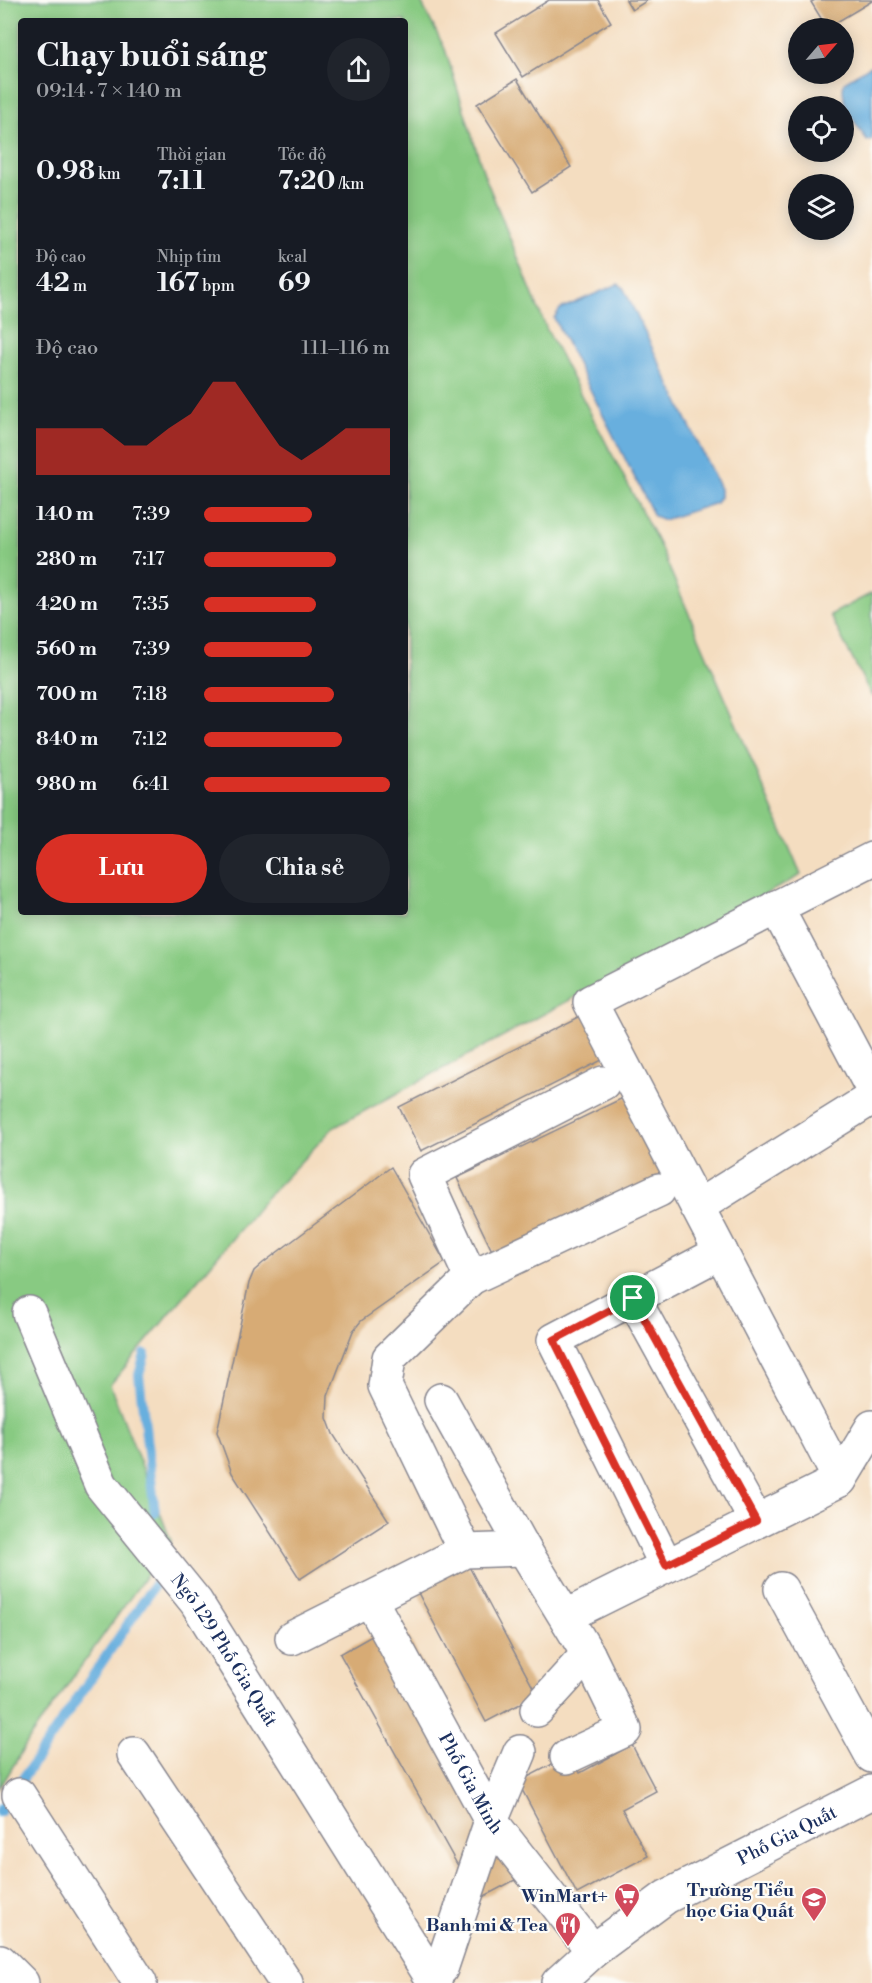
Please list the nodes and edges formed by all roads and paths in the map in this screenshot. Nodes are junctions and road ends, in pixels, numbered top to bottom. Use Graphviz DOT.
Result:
graph roads {
  1 [pos="872,859"];
  2 [pos="776,907"];
  3 [pos="603,1083"];
  4 [pos="872,1088"];
  5 [pos="872,1098"];
  6 [pos="659,1190"];
  7 [pos="697,1207"];
  8 [pos="721,1252"];
  9 [pos="471,1278"];
  10 [pos="633,1298"];
  11 [pos="29,1313"];
  12 [pos="441,1400"];
  13 [pos="872,1428"];
  14 [pos="840,1480"];
  15 [pos="756,1521"];
  16 [pos="524,1548"];
  17 [pos="465,1551"];
  18 [pos="666,1565"];
  19 [pos="781,1588"];
  20 [pos="370,1599"];
  21 [pos="566,1616"];
  22 [pos="292,1638"];
  23 [pos="588,1654"];
  24 [pos="537,1710"];
  25 [pos="520,1752"];
  26 [pos="134,1754"];
  27 [pos="872,1756"];
  28 [pos="567,1757"];
  29 [pos="872,1792"];
  30 [pos="19,1795"];
  31 [pos="491,1821"];
  32 [pos="593,1952"];
  33 [pos="0,1961"];
  34 [pos="433,1979"];
  35 [pos="22,1983"];
  36 [pos="140,1983"];
  37 [pos="286,1983"];
  38 [pos="558,1983"];
  1 -- 2 [label="street"];
  2 -- 4 [label="street"];
  2 -- 7 [label="street"];
  3 -- 9 [label="street"];
  5 -- 7 [label="street"];
  6 -- 9 [label="street"];
  7 -- 8 [label="street"];
  8 -- 10 [label="street"];
  8 -- 14 [label="street"];
  9 -- 17 [label="street"];
  10 -- 15 [label="street"];
  10 -- 18 [label="street"];
  11 -- 34 [label="street, Ngõ 129 Phố Gia Quất"];
  12 -- 16 [label="street"];
  13 -- 14 [label="street"];
  14 -- 15 [label="street"];
  15 -- 18 [label="street"];
  16 -- 17 [label="street"];
  16 -- 21 [label="street"];
  17 -- 20 [label="street"];
  18 -- 21 [label="street"];
  19 -- 27 [label="street"];
  20 -- 22 [label="street"];
  20 -- 31 [label="street, Phố Gia Minh"];
  21 -- 23 [label="street"];
  23 -- 24 [label="street"];
  23 -- 28 [label="street"];
  25 -- 31 [label="street"];
  26 -- 37 [label="street"];
  29 -- 32 [label="street, Phố Gia Quất"];
  30 -- 36 [label="street"];
  31 -- 32 [label="street, Phố Gia Minh"];
  31 -- 34 [label="street"];
  32 -- 38 [label="street, Phố Gia Quất"];
  33 -- 35 [label="street"];
}
